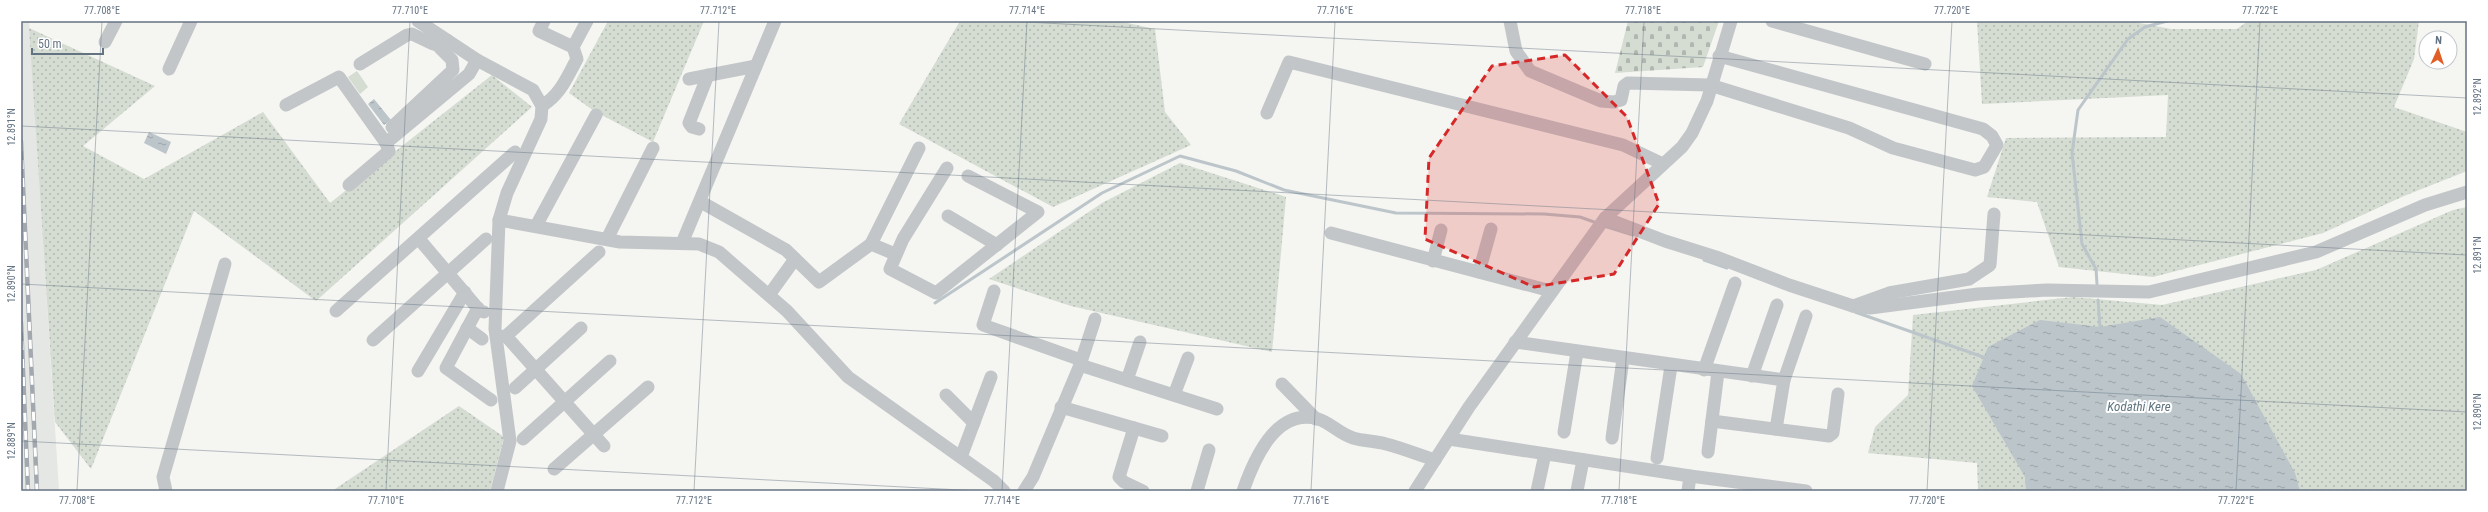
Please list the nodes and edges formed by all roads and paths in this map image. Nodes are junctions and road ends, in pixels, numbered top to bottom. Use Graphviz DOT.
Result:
graph roads {
  1 [pos="116,21"];
  2 [pos="191,21"];
  3 [pos="418,21"];
  4 [pos="544,21"];
  5 [pos="587,21"];
  6 [pos="775,21"];
  7 [pos="1510,21"];
  8 [pos="1731,21"];
  9 [pos="1772,21"];
  10 [pos="105,42"];
  11 [pos="440,42"];
  12 [pos="573,47"];
  13 [pos="1719,56"];
  14 [pos="477,60"];
  15 [pos="360,64"];
  16 [pos="1925,64"];
  17 [pos="756,66"];
  18 [pos="169,70"];
  19 [pos="708,75"];
  20 [pos="689,79"];
  21 [pos="1710,85"];
  22 [pos="286,105"];
  23 [pos="542,106"];
  24 [pos="1267,113"];
  25 [pos="596,115"];
  26 [pos="392,127"];
  27 [pos="698,129"];
  28 [pos="386,143"];
  29 [pos="653,148"];
  30 [pos="919,148"];
  31 [pos="515,152"];
  32 [pos="1663,164"];
  33 [pos="947,168"];
  34 [pos="968,176"];
  35 [pos="349,185"];
  36 [pos="2467,192"];
  37 [pos="701,202"];
  38 [pos="1994,214"];
  39 [pos="948,216"];
  40 [pos="1605,218"];
  41 [pos="499,220"];
  42 [pos="536,226"];
  43 [pos="1491,229"];
  44 [pos="1441,230"];
  45 [pos="1331,233"];
  46 [pos="419,239"];
  47 [pos="486,239"];
  48 [pos="607,239"];
  49 [pos="682,242"];
  50 [pos="871,244"];
  51 [pos="997,245"];
  52 [pos="599,252"];
  53 [pos="895,254"];
  54 [pos="795,260"];
  55 [pos="1433,260"];
  56 [pos="225,264"];
  57 [pos="447,272"];
  58 [pos="1479,272"];
  59 [pos="1735,283"];
  60 [pos="994,291"];
  61 [pos="465,292"];
  62 [pos="1551,292"];
  63 [pos="769,295"];
  64 [pos="1777,305"];
  65 [pos="1853,306"];
  66 [pos="478,308"];
  67 [pos="336,311"];
  68 [pos="496,313"];
  69 [pos="1806,316"];
  70 [pos="1095,319"];
  71 [pos="467,328"];
  72 [pos="581,328"];
  73 [pos="501,336"];
  74 [pos="482,339"];
  75 [pos="373,340"];
  76 [pos="1140,342"];
  77 [pos="1515,342"];
  78 [pos="1577,352"];
  79 [pos="1188,358"];
  80 [pos="1623,359"];
  81 [pos="610,361"];
  82 [pos="1080,362"];
  83 [pos="1671,366"];
  84 [pos="536,369"];
  85 [pos="1704,370"];
  86 [pos="418,371"];
  87 [pos="1718,372"];
  88 [pos="1752,376"];
  89 [pos="991,377"];
  90 [pos="1127,380"];
  91 [pos="1784,380"];
  92 [pos="1282,384"];
  93 [pos="648,387"];
  94 [pos="515,388"];
  95 [pos="1838,394"];
  96 [pos="946,395"];
  97 [pos="1174,395"];
  98 [pos="491,400"];
  99 [pos="565,401"];
  100 [pos="1061,407"];
  101 [pos="1217,409"];
  102 [pos="1316,419"];
  103 [pos="1712,421"];
  104 [pos="974,423"];
  105 [pos="1134,428"];
  106 [pos="1776,429"];
  107 [pos="1564,432"];
  108 [pos="594,434"];
  109 [pos="1162,436"];
  110 [pos="1612,438"];
  111 [pos="523,439"];
  112 [pos="1449,439"];
  113 [pos="604,446"];
  114 [pos="1209,450"];
  115 [pos="1708,452"];
  116 [pos="1545,454"];
  117 [pos="961,457"];
  118 [pos="1656,458"];
  119 [pos="1435,460"];
  120 [pos="1583,460"];
  121 [pos="554,469"];
  122 [pos="1690,476"];
  123 [pos="1751,488"];
  124 [pos="166,491"];
  125 [pos="497,491"];
  126 [pos="1004,491"];
  127 [pos="1024,491"];
  128 [pos="1143,491"];
  129 [pos="1197,491"];
  130 [pos="1243,491"];
  131 [pos="1416,491"];
  132 [pos="1537,491"];
  133 [pos="1577,491"];
  134 [pos="1688,491"];
  135 [pos="1806,491"];
  1 -- 10 [label="street"];
  2 -- 18 [label="street"];
  3 -- 11 [label="street"];
  4 -- 12 [label="street"];
  5 -- 12 [label="street"];
  6 -- 17 [label="street"];
  7 -- 21 [label="street"];
  8 -- 13 [label="street"];
  9 -- 16 [label="street"];
  11 -- 14 [label="street"];
  11 -- 15 [label="street"];
  11 -- 26 [label="street"];
  12 -- 23 [label="street"];
  13 -- 21 [label="street"];
  13 -- 21 [label="street"];
  14 -- 23 [label="street"];
  14 -- 28 [label="street"];
  17 -- 19 [label="street"];
  17 -- 37 [label="street"];
  19 -- 20 [label="street"];
  19 -- 27 [label="street"];
  21 -- 32 [label="street"];
  22 -- 28 [label="street"];
  23 -- 41 [label="street"];
  24 -- 32 [label="street"];
  25 -- 42 [label="street"];
  28 -- 35 [label="street"];
  29 -- 48 [label="street"];
  30 -- 50 [label="street"];
  31 -- 46 [label="street"];
  32 -- 40 [label="street"];
  33 -- 53 [label="street"];
  34 -- 51 [label="street"];
  36 -- 65 [label="street"];
  37 -- 49 [label="street"];
  37 -- 54 [label="street"];
  38 -- 65 [label="street"];
  39 -- 51 [label="street"];
  40 -- 62 [label="street"];
  40 -- 65 [label="street"];
  41 -- 42 [label="street"];
  41 -- 68 [label="street"];
  42 -- 48 [label="street"];
  43 -- 58 [label="street"];
  44 -- 55 [label="street"];
  45 -- 55 [label="street"];
  46 -- 57 [label="street"];
  46 -- 67 [label="street"];
  47 -- 57 [label="street"];
  48 -- 49 [label="street"];
  49 -- 63 [label="street"];
  50 -- 53 [label="street"];
  50 -- 54 [label="street"];
  51 -- 53 [label="street"];
  52 -- 73 [label="street"];
  54 -- 63 [label="street"];
  55 -- 58 [label="street"];
  56 -- 124 [label="street"];
  57 -- 61 [label="street"];
  57 -- 75 [label="street"];
  58 -- 62 [label="street"];
  59 -- 85 [label="street"];
  60 -- 82 [label="street"];
  61 -- 66 [label="street"];
  61 -- 86 [label="street"];
  62 -- 77 [label="street"];
  63 -- 117 [label="street"];
  64 -- 88 [label="street"];
  66 -- 68 [label="street"];
  66 -- 71 [label="street"];
  68 -- 73 [label="street"];
  69 -- 91 [label="street"];
  70 -- 82 [label="street"];
  71 -- 74 [label="street"];
  71 -- 98 [label="street"];
  72 -- 84 [label="street"];
  73 -- 84 [label="street"];
  73 -- 125 [label="street"];
  76 -- 90 [label="street"];
  77 -- 78 [label="street"];
  77 -- 112 [label="street"];
  78 -- 80 [label="street"];
  78 -- 107 [label="street"];
  79 -- 97 [label="street"];
  80 -- 83 [label="street"];
  80 -- 110 [label="street"];
  81 -- 99 [label="street"];
  82 -- 90 [label="street"];
  82 -- 100 [label="street"];
  83 -- 85 [label="street"];
  83 -- 118 [label="street"];
  84 -- 94 [label="street"];
  84 -- 99 [label="street"];
  85 -- 87 [label="street"];
  87 -- 88 [label="street"];
  87 -- 103 [label="street"];
  88 -- 91 [label="street"];
  89 -- 104 [label="street"];
  90 -- 97 [label="street"];
  91 -- 106 [label="street"];
  92 -- 102 [label="street"];
  93 -- 108 [label="street"];
  95 -- 106 [label="street"];
  96 -- 104 [label="street"];
  97 -- 101 [label="street"];
  99 -- 108 [label="street"];
  99 -- 111 [label="street"];
  100 -- 105 [label="street"];
  100 -- 127 [label="street"];
  102 -- 119 [label="street"];
  102 -- 130 [label="street"];
  103 -- 106 [label="street"];
  103 -- 115 [label="street"];
  104 -- 117 [label="street"];
  105 -- 109 [label="street"];
  105 -- 128 [label="street"];
  108 -- 113 [label="street"];
  108 -- 121 [label="street"];
  112 -- 116 [label="street"];
  112 -- 119 [label="street"];
  114 -- 129 [label="street"];
  116 -- 120 [label="street"];
  116 -- 132 [label="street"];
  117 -- 126 [label="street"];
  119 -- 131 [label="street"];
  120 -- 122 [label="street"];
  120 -- 133 [label="street"];
  122 -- 123 [label="street"];
  122 -- 134 [label="street"];
  123 -- 135 [label="street"];
}
